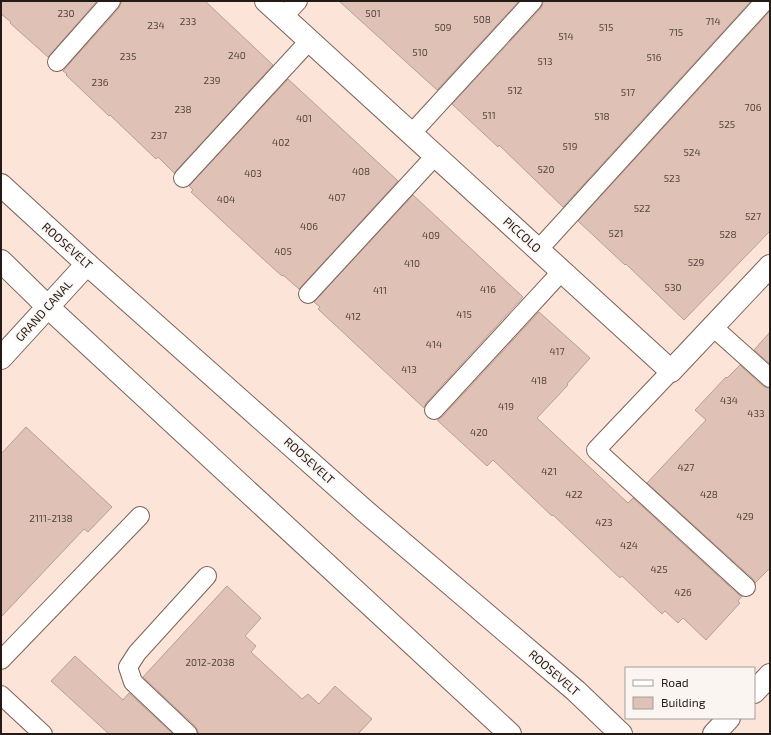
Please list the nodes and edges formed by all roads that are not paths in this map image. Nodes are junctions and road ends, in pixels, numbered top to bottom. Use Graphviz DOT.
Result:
graph roads {
  1 [pos="111,1"];
  2 [pos="266,1"];
  3 [pos="298,1"];
  4 [pos="533,1"];
  5 [pos="765,1"];
  6 [pos="283,17"];
  7 [pos="309,41"];
  8 [pos="57,62"];
  9 [pos="411,134"];
  10 [pos="435,156"];
  11 [pos="183,178"];
  12 [pos="1,185"];
  13 [pos="538,250"];
  14 [pos="1,261"];
  15 [pos="87,264"];
  16 [pos="770,266"];
  17 [pos="562,271"];
  18 [pos="308,294"];
  19 [pos="48,307"];
  20 [pos="713,327"];
  21 [pos="1,358"];
  22 [pos="671,371"];
  23 [pos="770,378"];
  24 [pos="434,410"];
  25 [pos="140,516"];
  26 [pos="207,576"];
  27 [pos="746,587"];
  28 [pos="1,660"];
  29 [pos="770,675"];
  30 [pos="755,691"];
  31 [pos="1,695"];
  32 [pos="728,719"];
  33 [pos="43,734"];
  34 [pos="188,734"];
  35 [pos="510,734"];
  36 [pos="621,734"];
  37 [pos="714,734"];
  1 -- 8 [label="lane"];
  2 -- 6 [label="street, PICCOLO"];
  3 -- 6 [label="lane"];
  4 -- 9 [label="lane"];
  5 -- 13 [label="lane"];
  6 -- 7 [label="street, PICCOLO"];
  7 -- 9 [label="street, PICCOLO"];
  7 -- 11 [label="lane"];
  9 -- 10 [label="street, PICCOLO"];
  10 -- 13 [label="street, PICCOLO"];
  10 -- 18 [label="lane"];
  12 -- 15 [label="street, ROOSEVELT"];
  13 -- 17 [label="street, PICCOLO"];
  14 -- 19 [label="street"];
  15 -- 19 [label="street, GRAND CANAL"];
  15 -- 36 [label="street, ROOSEVELT"];
  16 -- 20 [label="street"];
  17 -- 22 [label="street, PICCOLO"];
  17 -- 24 [label="lane"];
  19 -- 21 [label="street, GRAND CANAL"];
  19 -- 35 [label="street"];
  20 -- 22 [label="street"];
  20 -- 23 [label="lane"];
  22 -- 27 [label="lane"];
  25 -- 28 [label="lane"];
  26 -- 34 [label="lane"];
  29 -- 30 [label="street"];
  31 -- 33 [label="lane"];
  32 -- 37 [label="street"];
}
